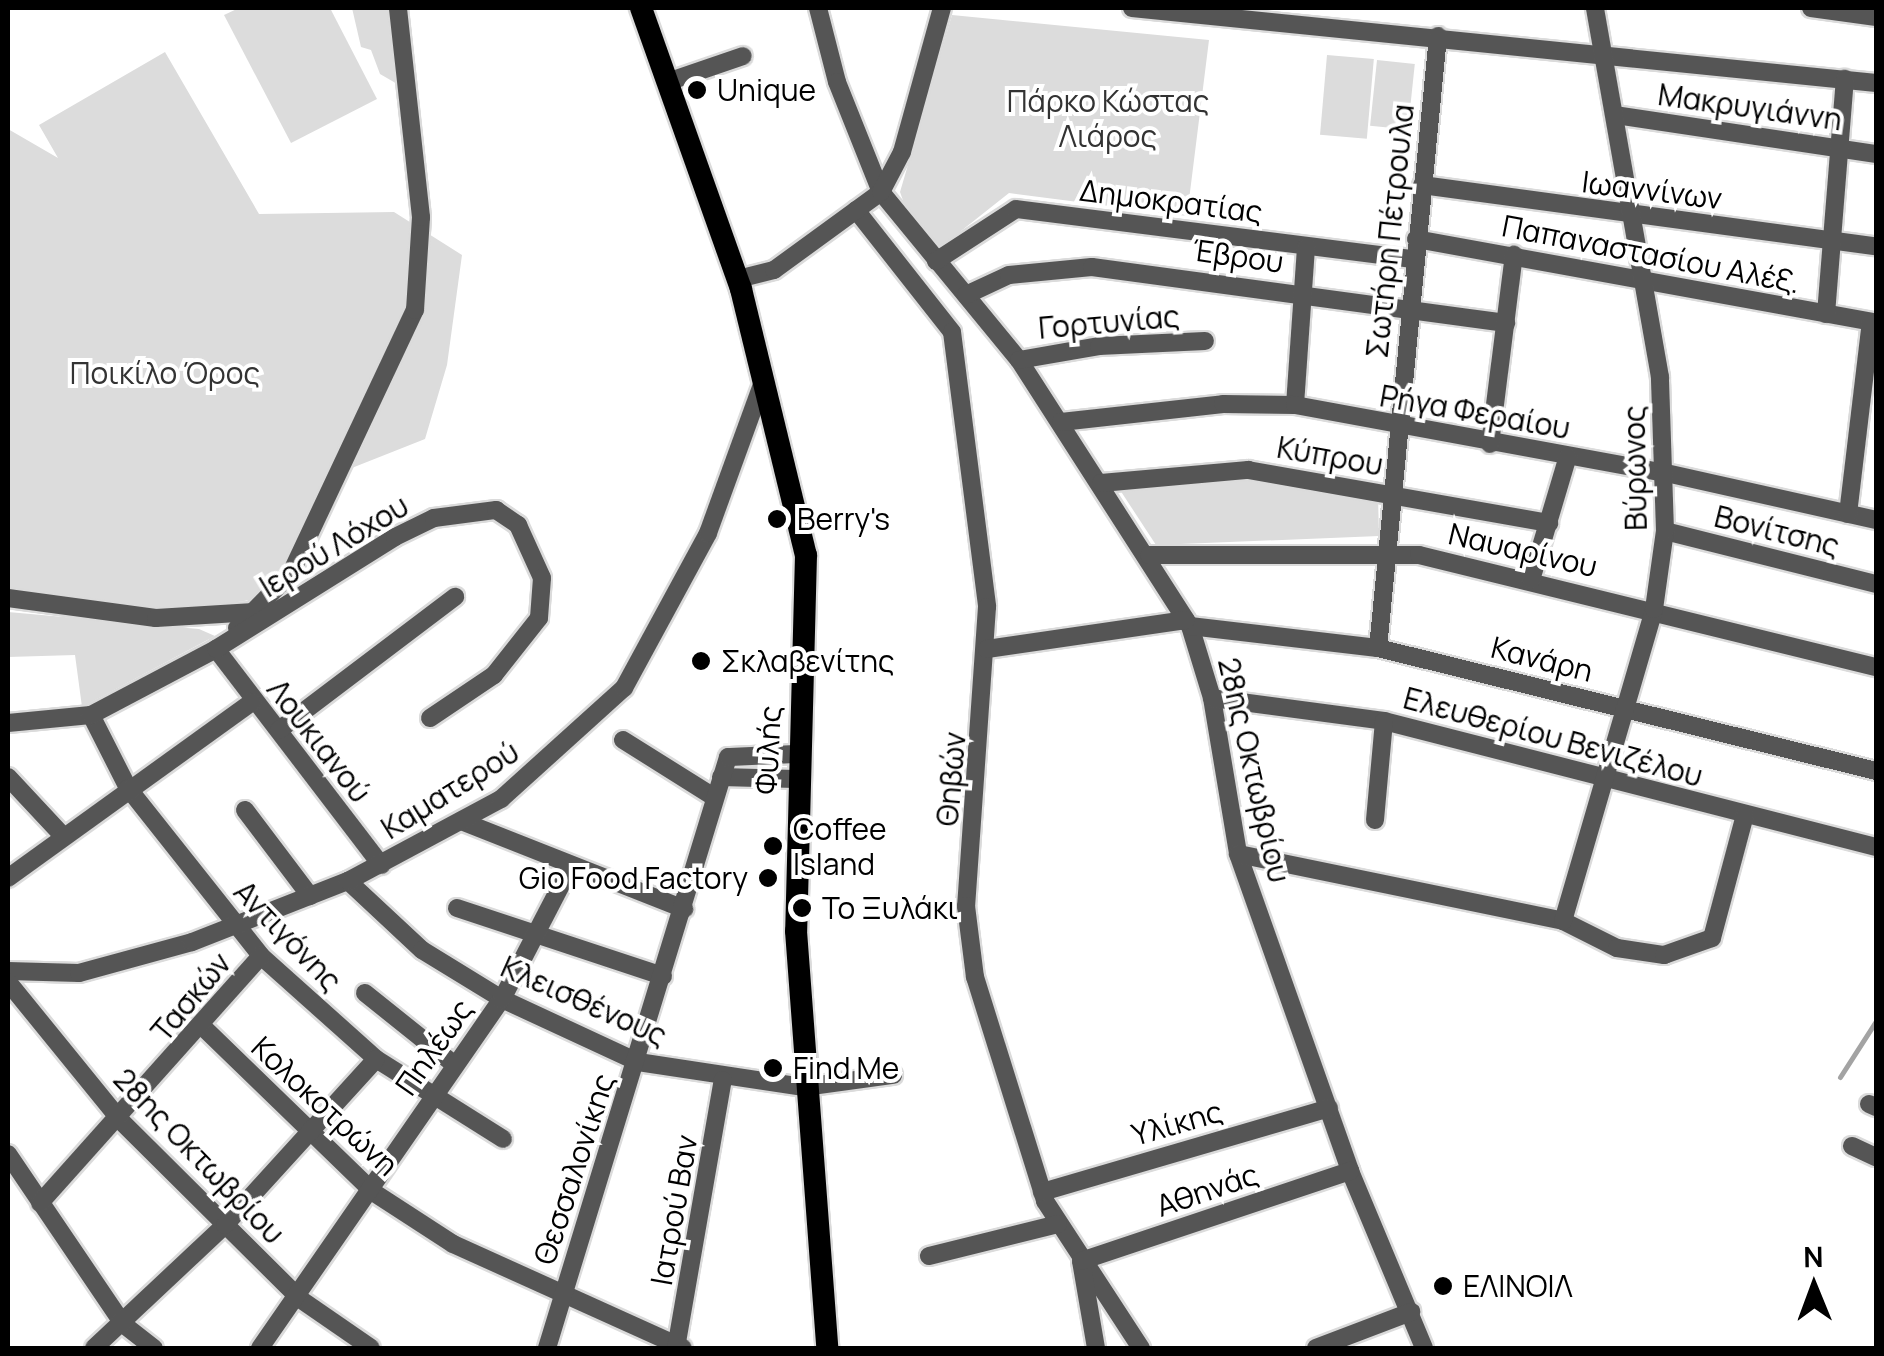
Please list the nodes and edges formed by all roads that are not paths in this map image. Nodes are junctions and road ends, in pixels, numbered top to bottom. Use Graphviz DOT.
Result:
graph roads {
  1 [pos="398,8"];
  2 [pos="626,8"];
  3 [pos="642,8"];
  4 [pos="818,8"];
  5 [pos="942,8"];
  6 [pos="1132,8"];
  7 [pos="1350,8"];
  8 [pos="1595,8"];
  9 [pos="1821,8"];
  10 [pos="1211,11"];
  11 [pos="1876,17"];
  12 [pos="1348,28"];
  13 [pos="1438,36"];
  14 [pos="1604,52"];
  15 [pos="658,56"];
  16 [pos="743,56"];
  17 [pos="1845,78"];
  18 [pos="667,82"];
  19 [pos="1876,83"];
  20 [pos="1615,115"];
  21 [pos="1838,147"];
  22 [pos="1876,154"];
  23 [pos="1422,185"];
  24 [pos="881,192"];
  25 [pos="856,210"];
  26 [pos="1630,216"];
  27 [pos="1416,239"];
  28 [pos="1830,240"];
  29 [pos="1306,246"];
  30 [pos="1876,246"];
  31 [pos="1514,255"];
  32 [pos="1414,259"];
  33 [pos="936,261"];
  34 [pos="738,279"];
  35 [pos="1640,280"];
  36 [pos="1302,292"];
  37 [pos="966,295"];
  38 [pos="1411,309"];
  39 [pos="1826,314"];
  40 [pos="1874,322"];
  41 [pos="1506,323"];
  42 [pos="1205,341"];
  43 [pos="1018,360"];
  44 [pos="766,373"];
  45 [pos="1295,406"];
  46 [pos="1060,422"];
  47 [pos="1396,428"];
  48 [pos="1490,444"];
  49 [pos="1568,456"];
  50 [pos="1666,472"];
  51 [pos="1101,483"];
  52 [pos="1390,495"];
  53 [pos="1848,514"];
  54 [pos="1876,520"];
  55 [pos="1549,523"];
  56 [pos="1665,531"];
  57 [pos="1386,550"];
  58 [pos="1149,555"];
  59 [pos="1531,580"];
  60 [pos="1876,584"];
  61 [pos="455,597"];
  62 [pos="8,598"];
  63 [pos="1654,608"];
  64 [pos="254,612"];
  65 [pos="1188,623"];
  66 [pos="1378,648"];
  67 [pos="987,649"];
  68 [pos="216,650"];
  69 [pos="1876,667"];
  70 [pos="1212,698"];
  71 [pos="252,702"];
  72 [pos="1627,708"];
  73 [pos="91,716"];
  74 [pos="430,718"];
  75 [pos="1384,721"];
  76 [pos="8,722"];
  77 [pos="278,730"];
  78 [pos="624,740"];
  79 [pos="797,754"];
  80 [pos="1876,771"];
  81 [pos="8,777"];
  82 [pos="721,777"];
  83 [pos="795,779"];
  84 [pos="1605,780"];
  85 [pos="128,788"];
  86 [pos="714,797"];
  87 [pos="245,810"];
  88 [pos="1746,815"];
  89 [pos="1376,820"];
  90 [pos="460,822"];
  91 [pos="64,837"];
  92 [pos="1876,848"];
  93 [pos="1238,854"];
  94 [pos="381,865"];
  95 [pos="570,866"];
  96 [pos="8,878"];
  97 [pos="348,881"];
  98 [pos="310,896"];
  99 [pos="457,908"];
  100 [pos="684,909"];
  101 [pos="1563,921"];
  102 [pos="233,927"];
  103 [pos="532,932"];
  104 [pos="260,956"];
  105 [pos="8,970"];
  106 [pos="664,976"];
  107 [pos="8,982"];
  108 [pos="365,993"];
  109 [pos="502,998"];
  110 [pos="204,1028"];
  111 [pos="376,1059"];
  112 [pos="451,1062"];
  113 [pos="638,1062"];
  114 [pos="893,1075"];
  115 [pos="723,1080"];
  116 [pos="804,1087"];
  117 [pos="430,1098"];
  118 [pos="1328,1108"];
  119 [pos="121,1120"];
  120 [pos="310,1136"];
  121 [pos="503,1139"];
  122 [pos="1852,1146"];
  123 [pos="8,1154"];
  124 [pos="1876,1157"];
  125 [pos="1350,1170"];
  126 [pos="373,1192"];
  127 [pos="1042,1192"];
  128 [pos="40,1204"];
  129 [pos="1058,1224"];
  130 [pos="225,1225"];
  131 [pos="929,1256"];
  132 [pos="1081,1262"];
  133 [pos="563,1292"];
  134 [pos="300,1300"];
  135 [pos="1411,1312"];
  136 [pos="123,1324"];
  137 [pos="94,1348"];
  138 [pos="154,1348"];
  139 [pos="260,1348"];
  140 [pos="371,1348"];
  141 [pos="546,1348"];
  142 [pos="679,1348"];
  143 [pos="827,1348"];
  144 [pos="1096,1348"];
  145 [pos="1141,1348"];
  146 [pos="1316,1348"];
  147 [pos="1424,1348"];
  1 -- 64 [label="street"];
  2 -- 15 [label="main road, Φυλής"];
  3 -- 15 [label="main road, Φυλής"];
  4 -- 24 [label="street, 28ης Οκτωβρίου"];
  5 -- 24 [label="street"];
  6 -- 10 [label="street"];
  7 -- 12 [label="street"];
  8 -- 14 [label="street, Βύρωνος"];
  9 -- 11 [label="street"];
  10 -- 12 [label="street"];
  12 -- 13 [label="street"];
  13 -- 14 [label="street"];
  13 -- 23 [label="street, Σωτήρη Πέτρουλα"];
  14 -- 17 [label="street"];
  14 -- 20 [label="street, Βύρωνος"];
  15 -- 18 [label="main road, Φυλής"];
  16 -- 18 [label="street"];
  17 -- 19 [label="street"];
  17 -- 21 [label="street"];
  18 -- 34 [label="main road, Φυλής"];
  20 -- 21 [label="street, Μακρυγιάννη"];
  20 -- 26 [label="street, Βύρωνος"];
  21 -- 22 [label="street, Μακρυγιάννη"];
  21 -- 28 [label="street"];
  23 -- 26 [label="street, Ιωαννίνων"];
  23 -- 27 [label="street, Σωτήρη Πέτρουλα"];
  24 -- 25 [label="street"];
  24 -- 33 [label="street, 28ης Οκτωβρίου"];
  25 -- 34 [label="street"];
  25 -- 67 [label="street, Θηβών"];
  26 -- 28 [label="street, Ιωαννίνων"];
  26 -- 35 [label="street, Βύρωνος"];
  27 -- 31 [label="street, Παπαναστασίου Αλέξ."];
  27 -- 32 [label="street, Σωτήρη Πέτρουλα"];
  28 -- 30 [label="street, Ιωαννίνων"];
  28 -- 39 [label="street"];
  29 -- 32 [label="street, Δημοκρατίας"];
  29 -- 33 [label="street, Δημοκρατίας"];
  29 -- 36 [label="street"];
  31 -- 35 [label="street, Παπαναστασίου Αλέξ."];
  31 -- 41 [label="street"];
  32 -- 38 [label="street, Σωτήρη Πέτρουλα"];
  33 -- 37 [label="street, 28ης Οκτωβρίου"];
  34 -- 44 [label="main road, Φυλής"];
  35 -- 39 [label="street, Παπαναστασίου Αλέξ."];
  35 -- 50 [label="street, Βύρωνος"];
  36 -- 37 [label="street, Έβρου"];
  36 -- 38 [label="street, Έβρου"];
  36 -- 45 [label="street"];
  37 -- 43 [label="street, 28ης Οκτωβρίου"];
  38 -- 41 [label="street, Έβρου"];
  38 -- 47 [label="street, Σωτήρη Πέτρουλα"];
  39 -- 40 [label="street, Παπαναστασίου Αλέξ."];
  40 -- 53 [label="street"];
  41 -- 48 [label="street"];
  42 -- 43 [label="street, Γορτυνίας"];
  43 -- 46 [label="street, 28ης Οκτωβρίου"];
  44 -- 79 [label="main road, Φυλής"];
  44 -- 90 [label="street, Καματερού"];
  45 -- 46 [label="street, Ρήγα Φεραίου"];
  45 -- 47 [label="street, Ρήγα Φεραίου"];
  46 -- 51 [label="street, 28ης Οκτωβρίου"];
  47 -- 48 [label="street, Ρήγα Φεραίου"];
  47 -- 52 [label="street, Σωτήρη Πέτρουλα"];
  48 -- 49 [label="street, Ρήγα Φεραίου"];
  49 -- 50 [label="street, Ρήγα Φεραίου"];
  49 -- 55 [label="street"];
  50 -- 53 [label="street, Ρήγα Φεραίου"];
  50 -- 56 [label="street, Βύρωνος"];
  51 -- 52 [label="street, Κύπρου"];
  51 -- 58 [label="street, 28ης Οκτωβρίου"];
  52 -- 55 [label="street, Κύπρου"];
  52 -- 57 [label="street, Σωτήρη Πέτρουλα"];
  53 -- 54 [label="street, Ρήγα Φεραίου"];
  55 -- 59 [label="street"];
  56 -- 60 [label="street, Βονίτσης"];
  56 -- 63 [label="street, Βύρωνος"];
  57 -- 58 [label="street, Ναυαρίνου"];
  57 -- 59 [label="street, Ναυαρίνου"];
  57 -- 66 [label="street, Σωτήρη Πέτρουλα"];
  58 -- 65 [label="street, 28ης Οκτωβρίου"];
  59 -- 63 [label="street, Ναυαρίνου"];
  61 -- 77 [label="street"];
  62 -- 64 [label="street"];
  63 -- 69 [label="street, Ναυαρίνου"];
  63 -- 72 [label="street, Βύρωνος"];
  64 -- 68 [label="street"];
  65 -- 66 [label="street, Κανάρη"];
  65 -- 67 [label="street, Κανάρη"];
  65 -- 70 [label="street, 28ης Οκτωβρίου"];
  66 -- 72 [label="street, Κανάρη"];
  67 -- 127 [label="street, Θηβών"];
  68 -- 71 [label="street, Λουκιανού"];
  68 -- 73 [label="street, Ιερού Λόχου"];
  68 -- 74 [label="street, Ιερού Λόχου"];
  70 -- 75 [label="street, Ελευθερίου Βενιζέλου"];
  70 -- 93 [label="street, 28ης Οκτωβρίου"];
  71 -- 77 [label="street, Λουκιανού"];
  71 -- 85 [label="street"];
  72 -- 80 [label="street, Κανάρη"];
  72 -- 84 [label="street, Βύρωνος"];
  73 -- 76 [label="street, Ιερού Λόχου"];
  73 -- 85 [label="street, Αντιγόνης"];
  75 -- 84 [label="street, Ελευθερίου Βενιζέλου"];
  75 -- 89 [label="street"];
  77 -- 94 [label="street, Λουκιανού"];
  78 -- 86 [label="street"];
  79 -- 82 [label="street"];
  79 -- 83 [label="main road, Φυλής"];
  81 -- 91 [label="street"];
  82 -- 83 [label="street"];
  82 -- 86 [label="street, Θεσσαλονίκης"];
  83 -- 116 [label="main road, Φυλής"];
  84 -- 88 [label="street, Ελευθερίου Βενιζέλου"];
  84 -- 101 [label="street, Βύρωνος"];
  85 -- 91 [label="street"];
  85 -- 102 [label="street, Αντιγόνης"];
  86 -- 100 [label="street, Θεσσαλονίκης"];
  87 -- 98 [label="street"];
  88 -- 92 [label="street, Ελευθερίου Βενιζέλου"];
  88 -- 101 [label="street"];
  90 -- 94 [label="street, Καματερού"];
  90 -- 95 [label="street"];
  91 -- 96 [label="street"];
  93 -- 101 [label="street"];
  93 -- 118 [label="street, 28ης Οκτωβρίου"];
  94 -- 97 [label="street, Καματερού"];
  95 -- 100 [label="street"];
  95 -- 103 [label="street, Πηλέως"];
  97 -- 98 [label="street, Καματερού"];
  97 -- 109 [label="street, Κλεισθένους"];
  98 -- 102 [label="street, Καματερού"];
  99 -- 103 [label="street"];
  100 -- 106 [label="street, Θεσσαλονίκης"];
  102 -- 104 [label="street, Αντιγόνης"];
  102 -- 105 [label="street, Καματερού"];
  103 -- 106 [label="street"];
  103 -- 109 [label="street, Πηλέως"];
  104 -- 110 [label="street, Τασκών"];
  104 -- 111 [label="street, Αντιγόνης"];
  106 -- 113 [label="street, Θεσσαλονίκης"];
  107 -- 119 [label="street, 28ης Οκτωβρίου"];
  108 -- 112 [label="street"];
  109 -- 112 [label="street, Πηλέως"];
  109 -- 113 [label="street, Κλεισθένους"];
  110 -- 119 [label="street, Τασκών"];
  110 -- 120 [label="street, Κολοκοτρώνη"];
  111 -- 117 [label="street, Αντιγόνης"];
  111 -- 120 [label="street"];
  112 -- 117 [label="street, Πηλέως"];
  113 -- 115 [label="street, Κλεισθένους"];
  113 -- 133 [label="street, Θεσσαλονίκης"];
  114 -- 116 [label="street, Κλεισθένους"];
  115 -- 116 [label="street, Κλεισθένους"];
  115 -- 142 [label="street, Ιατρού Βαν"];
  116 -- 143 [label="main road, Φυλής"];
  117 -- 121 [label="street, Αντιγόνης"];
  117 -- 126 [label="street, Πηλέως"];
  118 -- 125 [label="street, 28ης Οκτωβρίου"];
  118 -- 127 [label="street, Υλίκης"];
  119 -- 128 [label="street, Τασκών"];
  119 -- 130 [label="street, 28ης Οκτωβρίου"];
  120 -- 126 [label="street, Κολοκοτρώνη"];
  120 -- 130 [label="street"];
  122 -- 124 [label="street"];
  123 -- 128 [label="street"];
  125 -- 132 [label="street, Αθηνάς"];
  125 -- 135 [label="street, 28ης Οκτωβρίου"];
  126 -- 133 [label="street, Κολοκοτρώνη"];
  126 -- 134 [label="street, Πηλέως"];
  127 -- 129 [label="street, Θηβών"];
  128 -- 136 [label="street"];
  129 -- 131 [label="street"];
  129 -- 132 [label="street, Θηβών"];
  130 -- 134 [label="street, 28ης Οκτωβρίου"];
  130 -- 136 [label="street"];
  132 -- 144 [label="street"];
  132 -- 145 [label="street, Θηβών"];
  133 -- 141 [label="street, Θεσσαλονίκης"];
  133 -- 142 [label="street, Κολοκοτρώνη"];
  134 -- 139 [label="street, Πηλέως"];
  134 -- 140 [label="street, 28ης Οκτωβρίου"];
  135 -- 146 [label="street"];
  135 -- 147 [label="street, 28ης Οκτωβρίου"];
  136 -- 137 [label="street"];
  136 -- 138 [label="street"];
}
